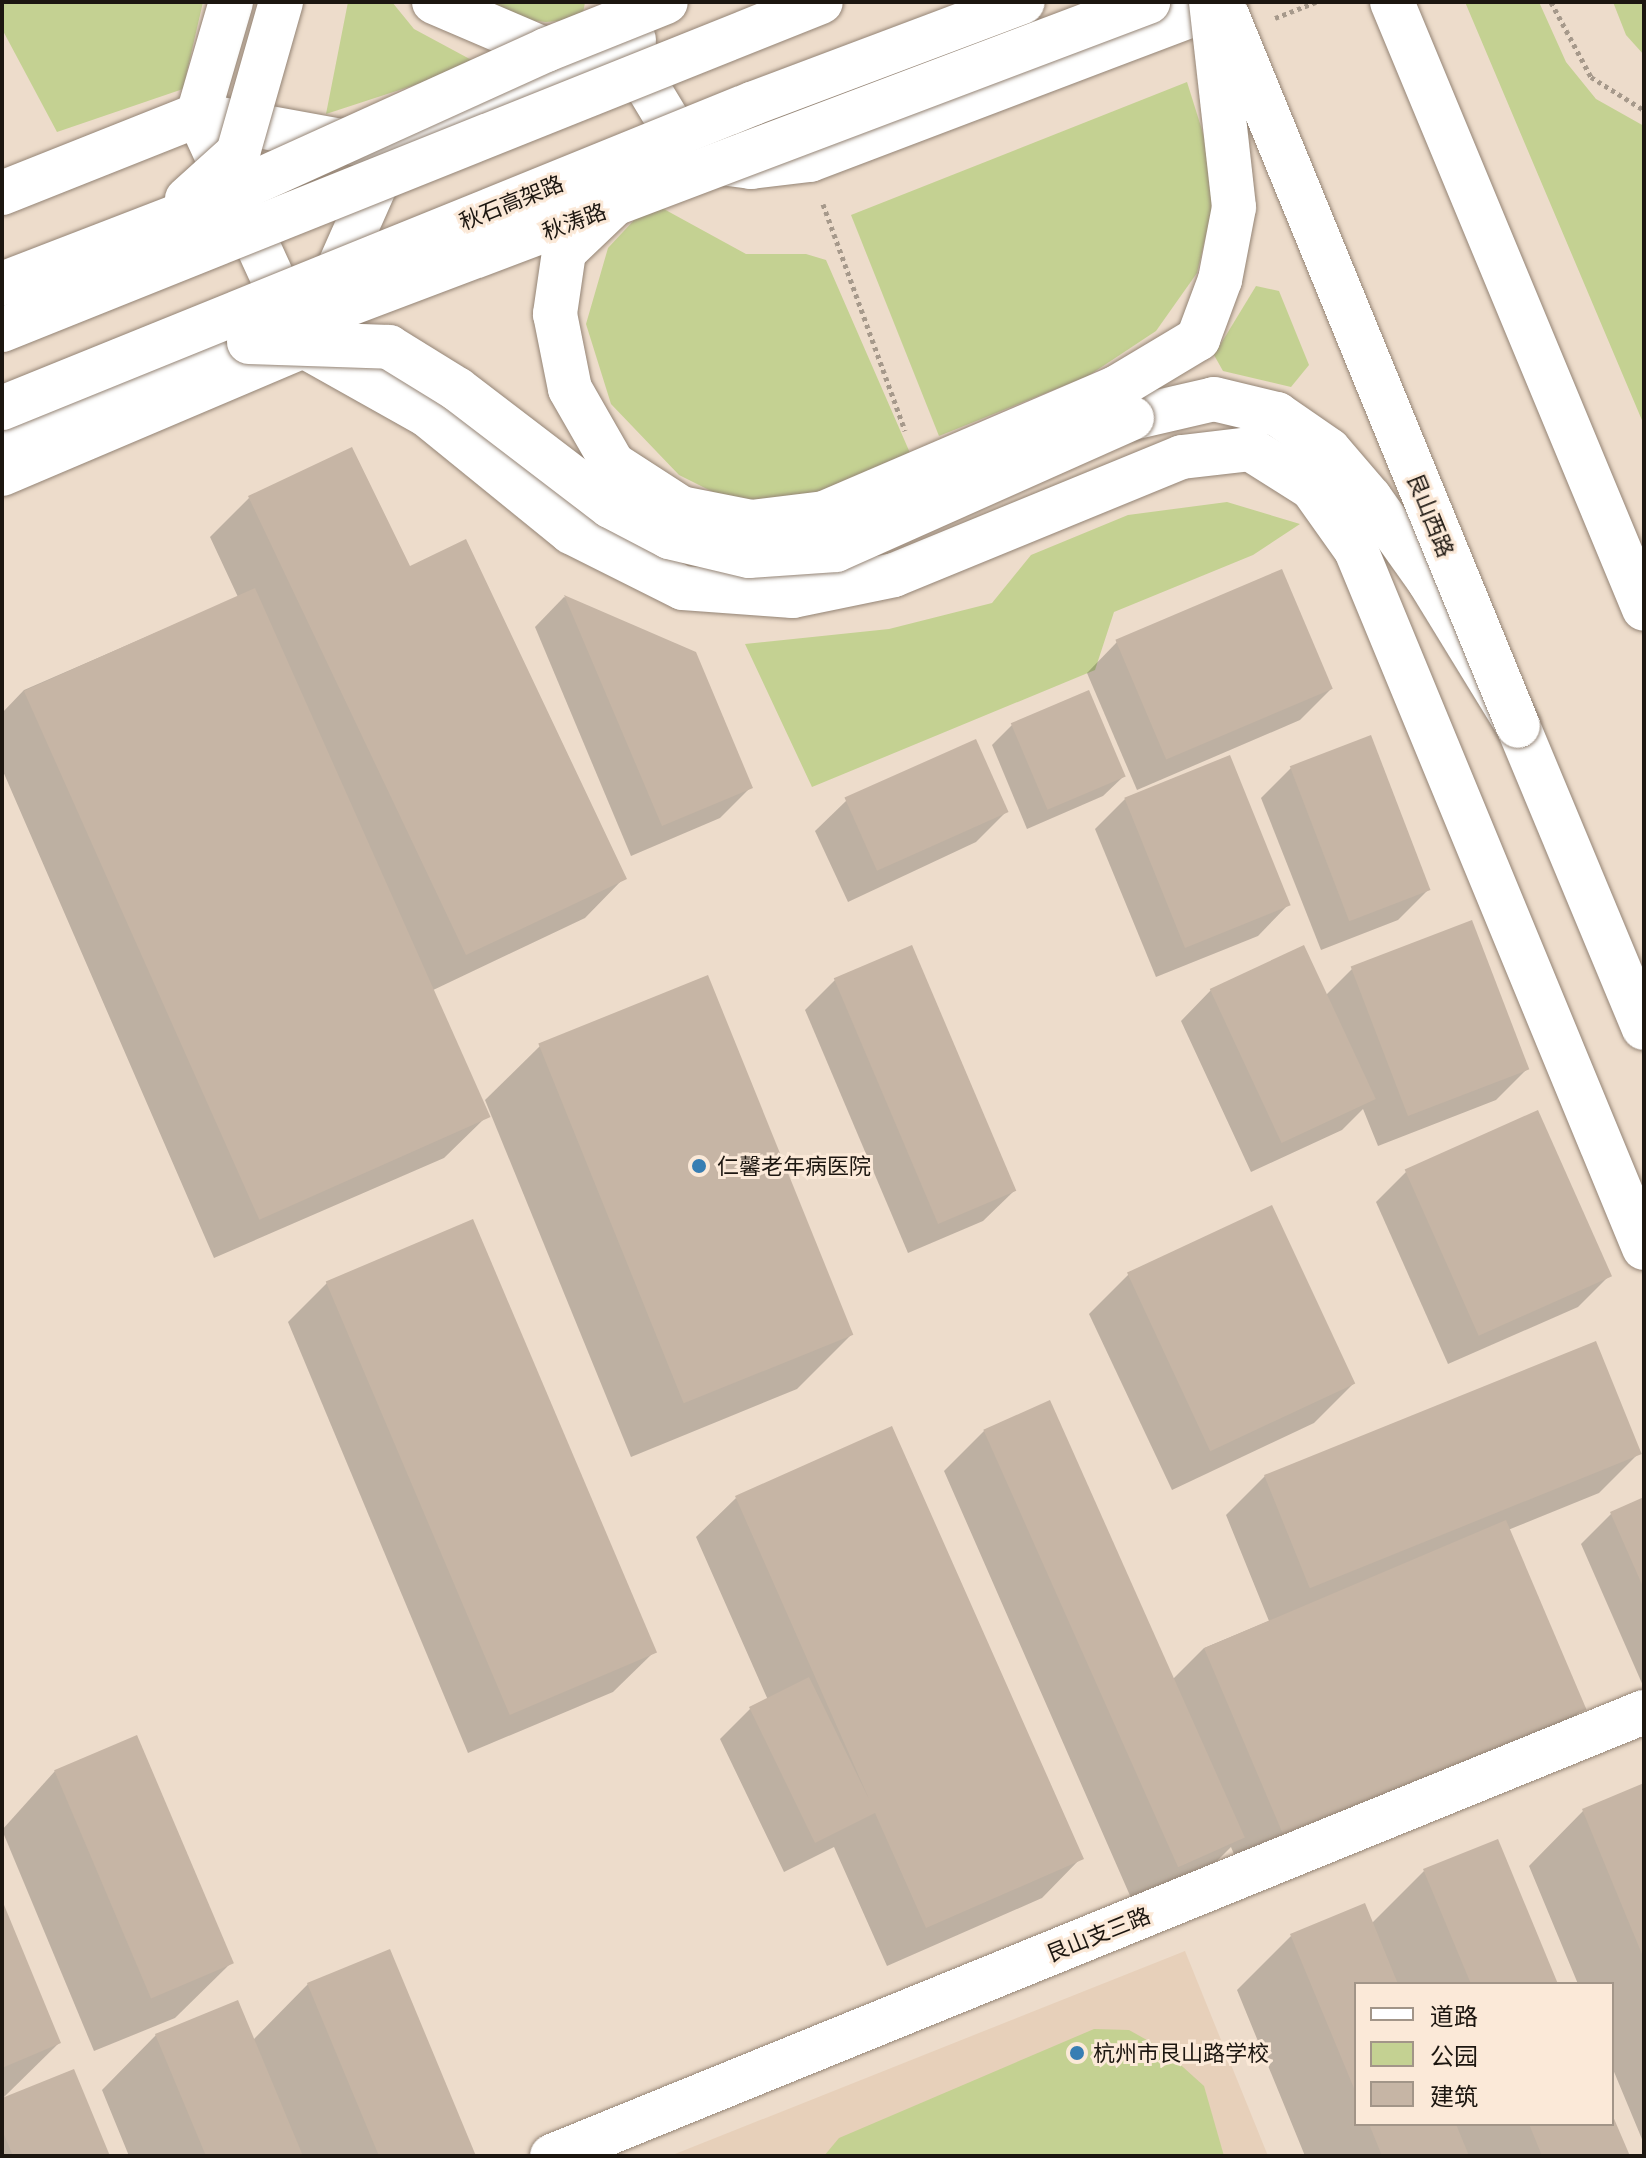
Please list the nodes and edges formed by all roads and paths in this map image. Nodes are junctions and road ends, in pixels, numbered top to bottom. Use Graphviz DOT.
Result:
graph roads {
  1 [pos="231,2"];
  2 [pos="281,2"];
  3 [pos="434,2"];
  4 [pos="666,2"];
  5 [pos="821,2"];
  6 [pos="1023,2"];
  7 [pos="1148,2"];
  8 [pos="1211,2"];
  9 [pos="1223,2"];
  10 [pos="1392,2"];
  11 [pos="1551,2"];
  12 [pos="633,38"];
  13 [pos="546,50"];
  14 [pos="1644,110"];
  15 [pos="198,115"];
  16 [pos="810,160"];
  17 [pos="2,193"];
  18 [pos="611,207"];
  19 [pos="160,223"];
  20 [pos="2,284"];
  21 [pos="2,330"];
  22 [pos="249,342"];
  23 [pos="304,346"];
  24 [pos="2,408"];
  25 [pos="1562,413"];
  26 [pos="906,435"];
  27 [pos="2,444"];
  28 [pos="2,474"];
  29 [pos="1644,526"];
  30 [pos="1644,609"];
  31 [pos="1518,726"];
  32 [pos="1644,1028"];
  33 [pos="1644,1248"];
  34 [pos="1644,1712"];
  35 [pos="552,2156"];
  1 -- 15 [label="main road"];
  2 -- 19 [label="main road, bridge"];
  3 -- 13 [label="main road"];
  4 -- 13 [label="main road, bridge"];
  5 -- 21 [label="main road, bridge"];
  6 -- 24 [label="main road, 秋石高架路, bridge"];
  7 -- 18 [label="main road, 秋涛路, bridge"];
  8 -- 18 [label="main road, bridge"];
  9 -- 16 [label="main road"];
  9 -- 31 [label="main road, 艮山西路, bridge"];
  10 -- 25 [label="main road"];
  11 -- 14 [label="path"];
  12 -- 15 [label="main road"];
  12 -- 16 [label="main road"];
  12 -- 23 [label="main road"];
  13 -- 19 [label="main road, bridge"];
  15 -- 17 [label="main road"];
  15 -- 23 [label="main road"];
  16 -- 26 [label="path"];
  18 -- 22 [label="main road, 秋涛路, bridge"];
  19 -- 20 [label="main road, bridge"];
  22 -- 27 [label="main road, 秋涛路"];
  22 -- 31 [label="main road, bridge"];
  23 -- 28 [label="main road"];
  23 -- 33 [label="main road"];
  25 -- 29 [label="main road"];
  25 -- 30 [label="main road"];
  31 -- 32 [label="main road, 艮山西路"];
  34 -- 35 [label="main road, 艮山支三路"];
}
